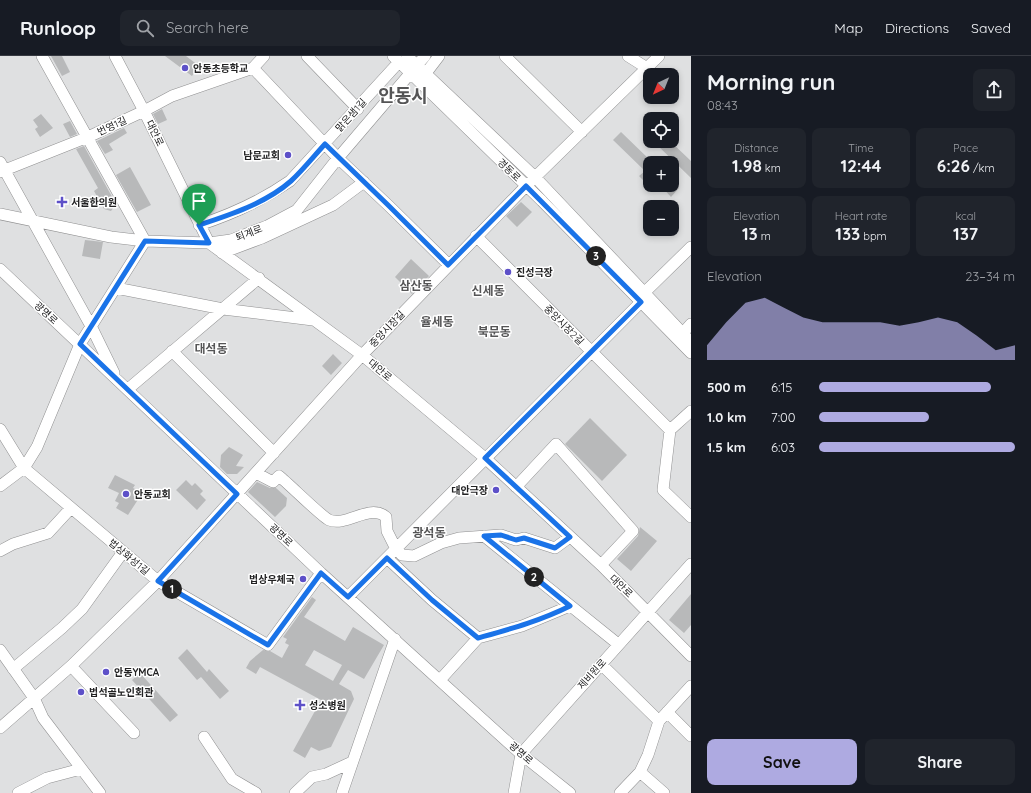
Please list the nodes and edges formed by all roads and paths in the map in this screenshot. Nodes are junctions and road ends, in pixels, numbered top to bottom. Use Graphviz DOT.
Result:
graph roads {
  1 [pos="42,56"];
  2 [pos="115,56"];
  3 [pos="264,56"];
  4 [pos="307,56"];
  5 [pos="425,56"];
  6 [pos="439,56"];
  7 [pos="505,56"];
  8 [pos="628,56"];
  9 [pos="659,56"];
  10 [pos="400,58"];
  11 [pos="252,68"];
  12 [pos="647,68"];
  13 [pos="414,69"];
  14 [pos="643,72"];
  15 [pos="426,73"];
  16 [pos="358,109"];
  17 [pos="144,111"];
  18 [pos="582,132"];
  19 [pos="88,137"];
  20 [pos="325,144"];
  21 [pos="338,158"];
  22 [pos="1,168"];
  23 [pos="535,177"];
  24 [pos="364,182"];
  25 [pos="526,186"];
  26 [pos="0,214"];
  27 [pos="33,221"];
  28 [pos="199,225"];
  29 [pos="476,236"];
  30 [pos="145,241"];
  31 [pos="209,243"];
  32 [pos="691,247"];
  33 [pos="222,253"];
  34 [pos="448,265"];
  35 [pos="0,269"];
  36 [pos="259,278"];
  37 [pos="116,288"];
  38 [pos="643,297"];
  39 [pos="223,309"];
  40 [pos="316,320"];
  41 [pos="691,324"];
  42 [pos="91,326"];
  43 [pos="682,333"];
  44 [pos="691,342"];
  45 [pos="80,344"];
  46 [pos="172,351"];
  47 [pos="592,352"];
  48 [pos="691,354"];
  49 [pos="362,355"];
  50 [pos="117,378"];
  51 [pos="128,389"];
  52 [pos="691,411"];
  53 [pos="0,429"];
  54 [pos="670,430"];
  55 [pos="274,453"];
  56 [pos="485,458"];
  57 [pos="24,468"];
  58 [pos="256,473"];
  59 [pos="0,486"];
  60 [pos="516,487"];
  61 [pos="237,494"];
  62 [pos="70,508"];
  63 [pos="691,517"];
  64 [pos="484,536"];
  65 [pos="570,537"];
  66 [pos="396,549"];
  67 [pos="0,551"];
  68 [pos="123,552"];
  69 [pos="387,558"];
  70 [pos="600,565"];
  71 [pos="691,566"];
  72 [pos="321,573"];
  73 [pos="158,581"];
  74 [pos="348,597"];
  75 [pos="570,606"];
  76 [pos="648,612"];
  77 [pos="478,638"];
  78 [pos="395,639"];
  79 [pos="618,644"];
  80 [pos="0,650"];
  81 [pos="691,656"];
  82 [pos="601,664"];
  83 [pos="71,666"];
  84 [pos="13,669"];
  85 [pos="440,680"];
  86 [pos="691,686"];
  87 [pos="34,698"];
  88 [pos="667,712"];
  89 [pos="659,721"];
  90 [pos="0,728"];
  91 [pos="134,733"];
  92 [pos="204,736"];
  93 [pos="691,736"];
  94 [pos="521,754"];
  95 [pos="352,762"];
  96 [pos="81,769"];
  97 [pos="640,772"];
  98 [pos="18,793"];
  99 [pos="100,793"];
  100 [pos="256,793"];
  101 [pos="295,793"];
  102 [pos="342,793"];
  103 [pos="514,793"];
  104 [pos="570,793"];
  105 [pos="620,793"];
  106 [pos="664,793"];
  1 -- 19 [label="street"];
  2 -- 17 [label="street, 대안로"];
  3 -- 11 [label="street, 번영1길"];
  4 -- 16 [label="street"];
  5 -- 13 [label="street, 퇴계로"];
  6 -- 15 [label="street"];
  7 -- 18 [label="street"];
  8 -- 12 [label="street"];
  9 -- 12 [label="street, 중앙시장길"];
  10 -- 13 [label="street, 경동로"];
  10 -- 16 [label="street, 맑은샘1길"];
  11 -- 17 [label="street, 번영1길"];
  11 -- 20 [label="street"];
  13 -- 15 [label="street, 경동로"];
  13 -- 21 [label="street, 퇴계로"];
  13 -- 25 [label="street, 경동로"];
  14 -- 18 [label="street, 중앙시장길"];
  15 -- 23 [label="street, 경동로"];
  16 -- 20 [label="street, 맑은샘1길"];
  17 -- 19 [label="street, 번영1길"];
  17 -- 28 [label="street, 대안로"];
  18 -- 23 [label="street, 중앙시장길"];
  19 -- 22 [label="street, 번영1길"];
  19 -- 30 [label="street"];
  20 -- 21 [label="street"];
  20 -- 28 [label="street, 맑은샘1길"];
  21 -- 24 [label="street"];
  21 -- 31 [label="street, 퇴계로"];
  22 -- 27 [label="street"];
  23 -- 25 [label="street, 중앙시장길"];
  23 -- 38 [label="street, 경동로"];
  24 -- 33 [label="street"];
  24 -- 34 [label="street"];
  25 -- 29 [label="street, 중앙시장길"];
  25 -- 38 [label="street, 경동로"];
  26 -- 27 [label="street, 퇴계로"];
  27 -- 30 [label="street, 퇴계로"];
  27 -- 42 [label="street"];
  28 -- 31 [label="street, 대안로"];
  29 -- 34 [label="street, 중앙시장길"];
  29 -- 47 [label="street, 중앙시장2길"];
  30 -- 31 [label="street, 퇴계로"];
  30 -- 37 [label="street"];
  31 -- 33 [label="street, 대안로"];
  32 -- 38 [label="street"];
  33 -- 36 [label="street, 대안로"];
  34 -- 49 [label="street, 중앙시장길"];
  35 -- 45 [label="street, 광명로"];
  36 -- 39 [label="street"];
  36 -- 40 [label="street, 대안로"];
  37 -- 39 [label="street"];
  37 -- 42 [label="street"];
  38 -- 43 [label="street, 경동로"];
  38 -- 47 [label="street"];
  38 -- 48 [label="street, 경동로"];
  39 -- 40 [label="street"];
  39 -- 46 [label="street"];
  40 -- 49 [label="street, 대안로"];
  41 -- 43 [label="street"];
  42 -- 45 [label="street"];
  42 -- 50 [label="street"];
  43 -- 44 [label="street, 경동로"];
  45 -- 50 [label="street, 광명로"];
  45 -- 57 [label="street"];
  46 -- 51 [label="street"];
  46 -- 55 [label="street"];
  47 -- 54 [label="street, 중앙시장2길"];
  47 -- 56 [label="street"];
  49 -- 55 [label="street, 중앙시장길"];
  49 -- 56 [label="street, 대안로"];
  50 -- 51 [label="street, 광명로"];
  51 -- 61 [label="street, 광명로"];
  52 -- 54 [label="street"];
  53 -- 57 [label="street, 법상화성1길"];
  54 -- 63 [label="street"];
  55 -- 58 [label="street, 중앙시장길"];
  56 -- 60 [label="street, 대안로"];
  56 -- 66 [label="street"];
  57 -- 59 [label="street"];
  57 -- 62 [label="street, 법상화성1길"];
  58 -- 61 [label="street, 중앙시장길"];
  58 -- 66 [label="street"];
  60 -- 65 [label="street, 대안로"];
  60 -- 70 [label="street"];
  61 -- 72 [label="street, 광명로"];
  61 -- 73 [label="street, 중앙시장길"];
  62 -- 67 [label="street"];
  62 -- 68 [label="street, 법상화성1길"];
  64 -- 65 [label="street"];
  64 -- 66 [label="street"];
  64 -- 75 [label="street"];
  65 -- 70 [label="street, 대안로"];
  66 -- 69 [label="street"];
  68 -- 73 [label="street, 법상화성1길"];
  68 -- 84 [label="street"];
  69 -- 74 [label="street"];
  69 -- 77 [label="street"];
  70 -- 76 [label="street, 대안로"];
  71 -- 76 [label="street, 제비원로"];
  72 -- 73 [label="street, 법상화성1길"];
  72 -- 74 [label="street, 광명로"];
  73 -- 83 [label="street, 중앙시장길"];
  74 -- 78 [label="street, 광명로"];
  75 -- 77 [label="street"];
  75 -- 79 [label="street"];
  76 -- 79 [label="street, 제비원로"];
  76 -- 81 [label="street, 대안로"];
  77 -- 85 [label="street"];
  78 -- 85 [label="street, 광명로"];
  78 -- 95 [label="street"];
  79 -- 82 [label="street, 제비원로"];
  80 -- 84 [label="street"];
  82 -- 89 [label="street"];
  82 -- 94 [label="street, 제비원로"];
  83 -- 87 [label="street, 중앙시장길"];
  83 -- 91 [label="street"];
  84 -- 87 [label="street"];
  85 -- 94 [label="street, 광명로"];
  86 -- 88 [label="street"];
  87 -- 90 [label="street, 중앙시장길"];
  87 -- 96 [label="street"];
  88 -- 89 [label="street"];
  88 -- 93 [label="street"];
  89 -- 97 [label="street"];
  92 -- 100 [label="street"];
  94 -- 103 [label="street"];
  94 -- 104 [label="street, 광명로"];
  95 -- 101 [label="street"];
  95 -- 102 [label="street"];
  96 -- 98 [label="street"];
  96 -- 99 [label="street"];
  97 -- 105 [label="street"];
  97 -- 106 [label="street"];
}
